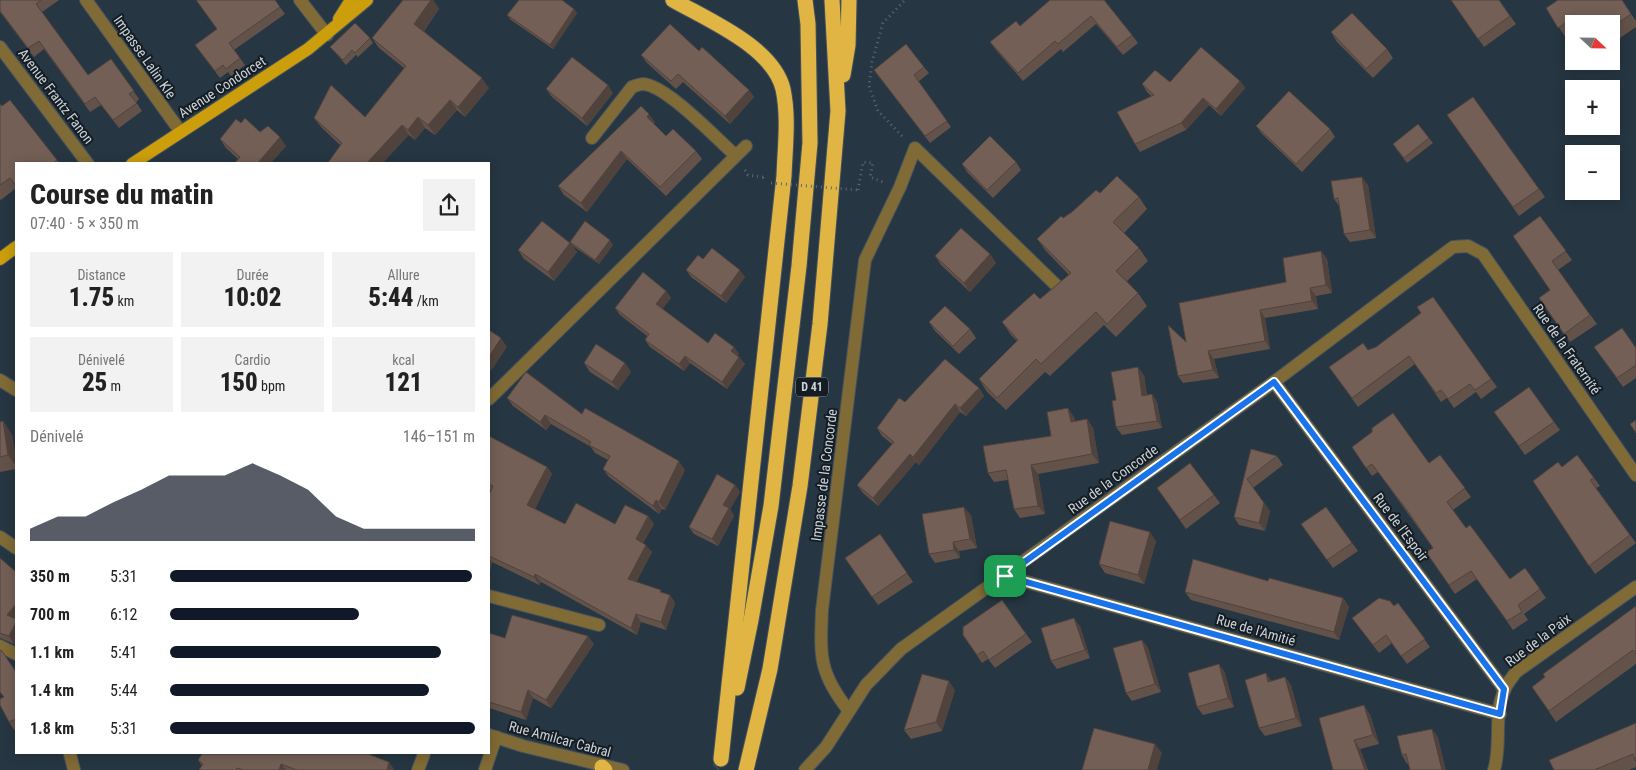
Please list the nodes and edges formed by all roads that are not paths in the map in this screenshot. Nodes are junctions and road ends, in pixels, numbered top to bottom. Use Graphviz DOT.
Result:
graph roads {
  1 [pos="86,0"];
  2 [pos="300,0"];
  3 [pos="351,0"];
  4 [pos="367,0"];
  5 [pos="673,0"];
  6 [pos="805,0"];
  7 [pos="832,0"];
  8 [pos="849,0"];
  9 [pos="327,35"];
  10 [pos="0,47"];
  11 [pos="838,111"];
  12 [pos="180,131"];
  13 [pos="592,138"];
  14 [pos="746,146"];
  15 [pos="735,155"];
  16 [pos="86,162"];
  17 [pos="135,162"];
  18 [pos="1468,246"];
  19 [pos="15,248"];
  20 [pos="0,259"];
  21 [pos="1060,288"];
  22 [pos="0,380"];
  23 [pos="1274,382"];
  24 [pos="15,389"];
  25 [pos="490,398"];
  26 [pos="1636,475"];
  27 [pos="0,537"];
  28 [pos="15,547"];
  29 [pos="1005,576"];
  30 [pos="1636,587"];
  31 [pos="490,596"];
  32 [pos="599,625"];
  33 [pos="0,646"];
  34 [pos="15,654"];
  35 [pos="1504,689"];
  36 [pos="849,711"];
  37 [pos="1500,714"];
  38 [pos="492,736"];
  39 [pos="70,754"];
  40 [pos="424,754"];
  41 [pos="488,754"];
  42 [pos="604,768"];
  43 [pos="74,770"];
  44 [pos="418,770"];
  45 [pos="485,770"];
  46 [pos="623,770"];
  47 [pos="746,770"];
  48 [pos="805,770"];
  49 [pos="1494,770"];
  1 -- 12 [label="street, Impasse Lalin Kle"];
  2 -- 9 [label="street"];
  3 -- 9 [label="main road, Avenue Condorcet"];
  4 -- 9 [label="main road, Avenue Condorcet"];
  5 -- 6 [label="highway, D 41"];
  7 -- 11 [label="highway, D 41"];
  8 -- 11 [label="highway"];
  9 -- 12 [label="main road, Avenue Condorcet"];
  10 -- 16 [label="street, Avenue Frantz Fanon"];
  11 -- 47 [label="highway, D 41"];
  12 -- 17 [label="main road, Avenue Condorcet"];
  13 -- 15 [label="street"];
  14 -- 15 [label="street"];
  15 -- 25 [label="street"];
  18 -- 23 [label="street, Rue de la Concorde"];
  18 -- 26 [label="street, Rue de la Fraternité"];
  19 -- 20 [label="main road"];
  21 -- 36 [label="street, Impasse de la Concorde"];
  22 -- 24 [label="street"];
  23 -- 29 [label="street, Rue de la Concorde"];
  23 -- 35 [label="street, Rue de l'Espoir"];
  27 -- 28 [label="street"];
  29 -- 36 [label="street, Rue de la Concorde"];
  29 -- 37 [label="street, Rue de l'Amitié"];
  30 -- 35 [label="street, Rue de la Paix"];
  31 -- 32 [label="street"];
  33 -- 34 [label="street"];
  35 -- 37 [label="street, Rue de la Paix"];
  36 -- 48 [label="street, Rue de la Concorde"];
  37 -- 49 [label="street, Rue de la Paix"];
  38 -- 42 [label="street, Rue Amilcar Cabral"];
  39 -- 43 [label="street"];
  40 -- 44 [label="street"];
  41 -- 45 [label="street"];
  42 -- 46 [label="street, Rue Amilcar Cabral"];
}
